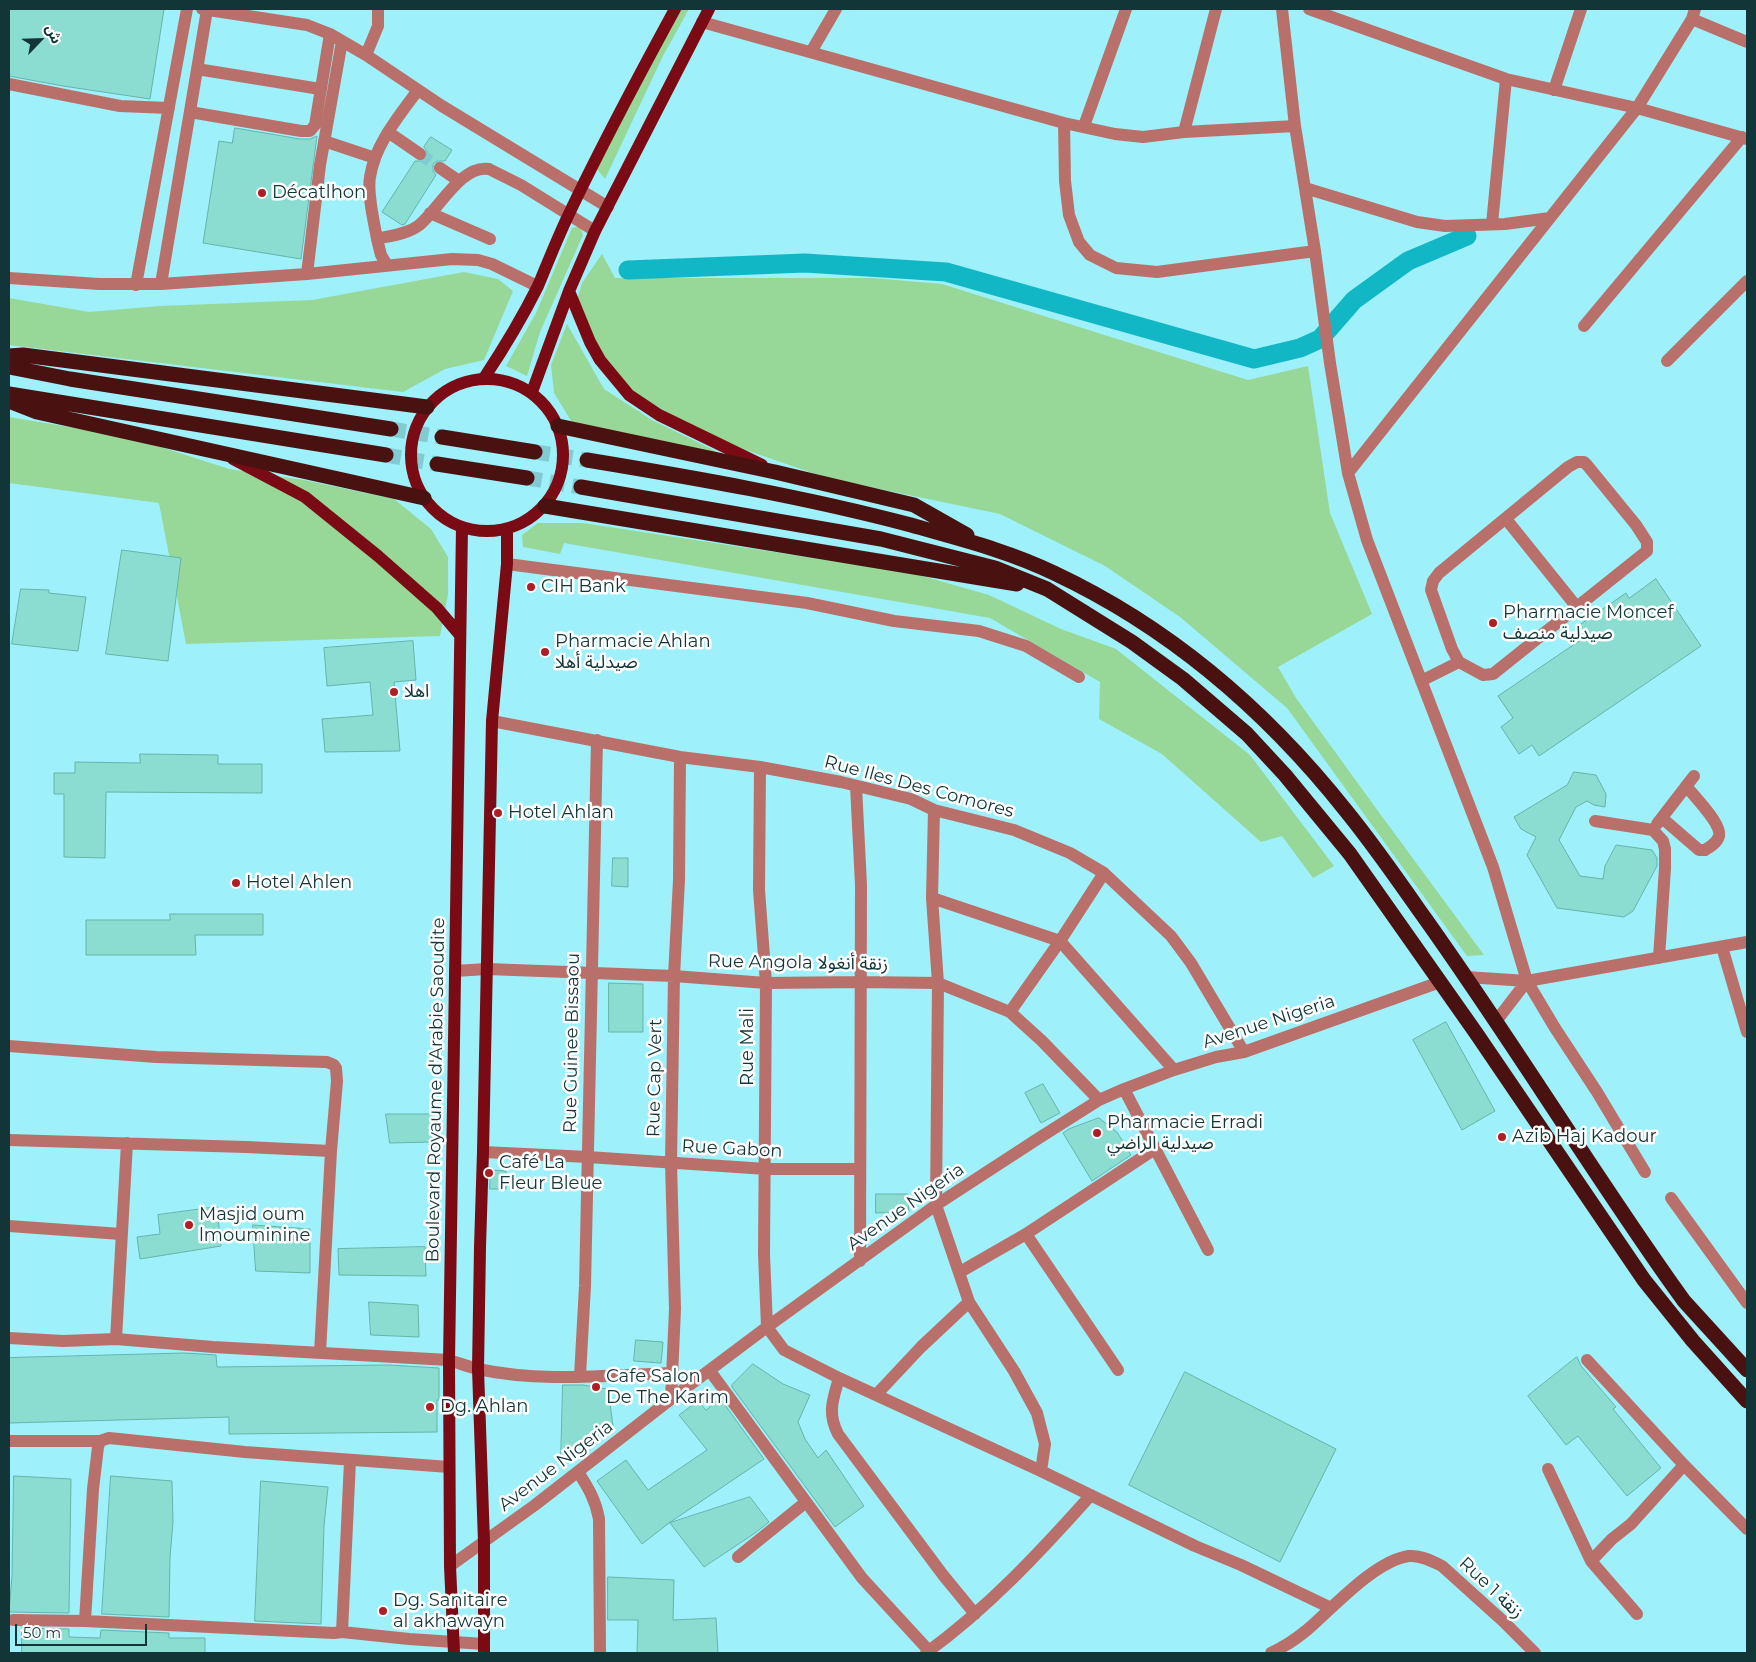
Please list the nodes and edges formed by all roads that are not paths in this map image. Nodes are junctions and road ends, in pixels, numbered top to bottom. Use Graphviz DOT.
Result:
graph roads {
  1 [pos="187,9"];
  2 [pos="205,9"];
  3 [pos="378,9"];
  4 [pos="675,9"];
  5 [pos="709,9"];
  6 [pos="836,9"];
  7 [pos="1126,9"];
  8 [pos="1216,9"];
  9 [pos="1282,9"];
  10 [pos="1309,9"];
  11 [pos="1581,9"];
  12 [pos="248,12"];
  13 [pos="1694,14"];
  14 [pos="702,22"];
  15 [pos="330,34"];
  16 [pos="342,41"];
  17 [pos="1747,42"];
  18 [pos="812,52"];
  19 [pos="366,56"];
  20 [pos="197,69"];
  21 [pos="1506,80"];
  22 [pos="9,84"];
  23 [pos="320,89"];
  24 [pos="418,90"];
  25 [pos="1554,90"];
  26 [pos="169,108"];
  27 [pos="1637,108"];
  28 [pos="190,112"];
  29 [pos="1064,123"];
  30 [pos="1084,126"];
  31 [pos="1295,126"];
  32 [pos="388,132"];
  33 [pos="1184,132"];
  34 [pos="1745,138"];
  35 [pos="324,142"];
  36 [pos="420,154"];
  37 [pos="375,158"];
  38 [pos="440,168"];
  39 [pos="458,181"];
  40 [pos="1305,188"];
  41 [pos="581,191"];
  42 [pos="608,207"];
  43 [pos="430,213"];
  44 [pos="568,216"];
  45 [pos="1550,218"];
  46 [pos="1492,224"];
  47 [pos="595,231"];
  48 [pos="377,239"];
  49 [pos="490,239"];
  50 [pos="1315,251"];
  51 [pos="387,266"];
  52 [pos="307,274"];
  53 [pos="9,278"];
  54 [pos="1747,281"];
  55 [pos="161,284"];
  56 [pos="136,285"];
  57 [pos="537,286"];
  58 [pos="569,290"];
  59 [pos="1584,326"];
  60 [pos="9,356"];
  61 [pos="1667,361"];
  62 [pos="9,367"];
  63 [pos="484,378"];
  64 [pos="532,392"];
  65 [pos="9,394"];
  66 [pos="9,401"];
  67 [pos="427,407"];
  68 [pos="558,426"];
  69 [pos="391,429"];
  70 [pos="442,437"];
  71 [pos="220,452"];
  72 [pos="535,452"];
  73 [pos="386,455"];
  74 [pos="587,460"];
  75 [pos="437,464"];
  76 [pos="775,472"];
  77 [pos="1348,472"];
  78 [pos="527,478"];
  79 [pos="581,487"];
  80 [pos="424,498"];
  81 [pos="545,506"];
  82 [pos="1506,519"];
  83 [pos="462,527"];
  84 [pos="507,529"];
  85 [pos="988,546"];
  86 [pos="507,564"];
  87 [pos="1047,589"];
  88 [pos="1576,606"];
  89 [pos="460,636"];
  90 [pos="1459,662"];
  91 [pos="1079,677"];
  92 [pos="1421,681"];
  93 [pos="492,721"];
  94 [pos="597,740"];
  95 [pos="680,757"];
  96 [pos="760,767"];
  97 [pos="856,786"];
  98 [pos="934,810"];
  99 [pos="1662,818"];
  100 [pos="1595,821"];
  101 [pos="1653,830"];
  102 [pos="1104,873"];
  103 [pos="932,898"];
  104 [pos="1060,941"];
  105 [pos="1747,942"];
  106 [pos="1722,947"];
  107 [pos="1659,958"];
  108 [pos="487,970"];
  109 [pos="454,971"];
  110 [pos="591,973"];
  111 [pos="674,976"];
  112 [pos="1466,977"];
  113 [pos="1527,981"];
  114 [pos="861,982"];
  115 [pos="1440,982"];
  116 [pos="766,983"];
  117 [pos="938,983"];
  118 [pos="1010,1012"];
  119 [pos="1497,1020"];
  120 [pos="1747,1032"];
  121 [pos="9,1046"];
  122 [pos="1244,1052"];
  123 [pos="1174,1070"];
  124 [pos="1124,1089"];
  125 [pos="1099,1100"];
  126 [pos="9,1140"];
  127 [pos="127,1143"];
  128 [pos="1155,1149"];
  129 [pos="331,1151"];
  130 [pos="483,1152"];
  131 [pos="588,1157"];
  132 [pos="671,1164"];
  133 [pos="766,1169"];
  134 [pos="860,1169"];
  135 [pos="1645,1172"];
  136 [pos="1671,1198"];
  137 [pos="936,1205"];
  138 [pos="9,1226"];
  139 [pos="121,1234"];
  140 [pos="1026,1234"];
  141 [pos="1208,1250"];
  142 [pos="860,1261"];
  143 [pos="960,1272"];
  144 [pos="970,1302"];
  145 [pos="1747,1303"];
  146 [pos="767,1327"];
  147 [pos="9,1338"];
  148 [pos="116,1339"];
  149 [pos="320,1353"];
  150 [pos="449,1360"];
  151 [pos="1587,1360"];
  152 [pos="478,1369"];
  153 [pos="1118,1370"];
  154 [pos="1747,1370"];
  155 [pos="710,1371"];
  156 [pos="674,1373"];
  157 [pos="580,1376"];
  158 [pos="839,1378"];
  159 [pos="876,1395"];
  160 [pos="671,1399"];
  161 [pos="1747,1400"];
  162 [pos="9,1441"];
  163 [pos="100,1441"];
  164 [pos="350,1460"];
  165 [pos="1684,1465"];
  166 [pos="450,1467"];
  167 [pos="1548,1469"];
  168 [pos="1041,1471"];
  169 [pos="578,1472"];
  170 [pos="1091,1495"];
  171 [pos="806,1502"];
  172 [pos="1747,1529"];
  173 [pos="484,1542"];
  174 [pos="738,1557"];
  175 [pos="1591,1560"];
  176 [pos="450,1566"];
  177 [pos="1331,1608"];
  178 [pos="975,1614"];
  179 [pos="1637,1614"];
  180 [pos="13,1620"];
  181 [pos="85,1622"];
  182 [pos="342,1632"];
  183 [pos="453,1648"];
  184 [pos="484,1648"];
  185 [pos="929,1652"];
  186 [pos="600,1653"];
  187 [pos="1271,1653"];
  188 [pos="1535,1653"];
  1 -- 26 [label="street"];
  2 -- 12 [label="street"];
  2 -- 20 [label="street"];
  3 -- 19 [label="street"];
  4 -- 41 [label="main road"];
  5 -- 14 [label="main road"];
  6 -- 18 [label="street"];
  7 -- 30 [label="street"];
  8 -- 33 [label="street"];
  9 -- 31 [label="street"];
  10 -- 21 [label="street"];
  11 -- 25 [label="street"];
  12 -- 15 [label="street"];
  13 -- 17 [label="street"];
  13 -- 27 [label="street"];
  14 -- 18 [label="street"];
  14 -- 42 [label="main road"];
  15 -- 16 [label="street"];
  15 -- 23 [label="street"];
  16 -- 19 [label="street"];
  16 -- 35 [label="street"];
  18 -- 29 [label="street"];
  19 -- 24 [label="street"];
  20 -- 23 [label="street"];
  20 -- 28 [label="street"];
  21 -- 25 [label="street"];
  21 -- 46 [label="street"];
  22 -- 26 [label="street"];
  23 -- 28 [label="street"];
  24 -- 32 [label="street"];
  24 -- 41 [label="street"];
  25 -- 27 [label="street"];
  26 -- 56 [label="street"];
  27 -- 34 [label="street"];
  27 -- 45 [label="street"];
  28 -- 55 [label="street"];
  29 -- 30 [label="street"];
  29 -- 50 [label="street"];
  30 -- 33 [label="street"];
  31 -- 33 [label="street"];
  31 -- 40 [label="street"];
  32 -- 36 [label="street"];
  32 -- 37 [label="street"];
  34 -- 59 [label="street"];
  35 -- 37 [label="street"];
  35 -- 52 [label="street"];
  37 -- 48 [label="street"];
  38 -- 39 [label="street"];
  39 -- 43 [label="street"];
  39 -- 44 [label="street"];
  40 -- 46 [label="street"];
  40 -- 50 [label="street"];
  41 -- 42 [label="street"];
  41 -- 44 [label="main road"];
  42 -- 47 [label="main road"];
  43 -- 48 [label="street"];
  43 -- 49 [label="street"];
  44 -- 47 [label="street"];
  44 -- 57 [label="main road"];
  45 -- 46 [label="street"];
  45 -- 77 [label="street"];
  47 -- 58 [label="main road"];
  48 -- 51 [label="street"];
  50 -- 77 [label="street"];
  51 -- 52 [label="street"];
  51 -- 57 [label="street"];
  52 -- 55 [label="street"];
  53 -- 56 [label="street"];
  54 -- 61 [label="street"];
  55 -- 56 [label="street"];
  57 -- 63 [label="main road"];
  58 -- 64 [label="main road"];
  58 -- 76 [label="main road"];
  60 -- 67 [label="highway"];
  62 -- 69 [label="highway"];
  63 -- 64 [label="main road"];
  63 -- 67 [label="main road"];
  64 -- 68 [label="main road"];
  65 -- 73 [label="highway"];
  66 -- 71 [label="highway"];
  67 -- 80 [label="main road"];
  68 -- 76 [label="highway"];
  68 -- 81 [label="main road"];
  70 -- 72 [label="highway"];
  71 -- 80 [label="highway"];
  71 -- 89 [label="main road"];
  74 -- 85 [label="highway"];
  75 -- 78 [label="highway"];
  76 -- 85 [label="highway"];
  77 -- 92 [label="street"];
  79 -- 87 [label="highway"];
  80 -- 83 [label="main road"];
  81 -- 84 [label="main road"];
  81 -- 87 [label="highway"];
  82 -- 88 [label="street"];
  82 -- 88 [label="street"];
  82 -- 90 [label="street"];
  83 -- 84 [label="main road"];
  83 -- 89 [label="main road, Boulevard Royaume d'Arabie Saoudite"];
  84 -- 86 [label="main road"];
  85 -- 112 [label="highway"];
  86 -- 91 [label="street"];
  86 -- 93 [label="main road"];
  87 -- 115 [label="highway"];
  88 -- 90 [label="street"];
  89 -- 109 [label="main road, Boulevard Royaume d'Arabie Saoudite"];
  90 -- 92 [label="street"];
  92 -- 113 [label="street"];
  93 -- 94 [label="street, Rue Iles Des Comores"];
  93 -- 108 [label="main road"];
  94 -- 95 [label="street, Rue Iles Des Comores"];
  94 -- 110 [label="street, Rue Guinee Bissaou"];
  95 -- 96 [label="street, Rue Iles Des Comores"];
  95 -- 111 [label="street, Rue Cap Vert"];
  96 -- 97 [label="street, Rue Iles Des Comores"];
  96 -- 116 [label="street, Rue Mali"];
  97 -- 98 [label="street, Rue Iles Des Comores"];
  97 -- 114 [label="street"];
  98 -- 102 [label="street, Rue Iles Des Comores"];
  98 -- 103 [label="street"];
  99 -- 99 [label="street"];
  99 -- 101 [label="street"];
  100 -- 101 [label="street"];
  101 -- 107 [label="street"];
  102 -- 104 [label="street"];
  102 -- 122 [label="street, Rue Iles Des Comores"];
  103 -- 104 [label="street"];
  103 -- 117 [label="street"];
  104 -- 118 [label="street"];
  104 -- 123 [label="street"];
  105 -- 106 [label="street"];
  106 -- 107 [label="street"];
  106 -- 120 [label="street"];
  107 -- 113 [label="street"];
  108 -- 109 [label="street, Rue Angola زنقة أنغولا"];
  108 -- 110 [label="street, Rue Angola زنقة أنغولا"];
  108 -- 130 [label="main road"];
  109 -- 150 [label="main road, Boulevard Royaume d'Arabie Saoudite"];
  110 -- 111 [label="street, Rue Angola زنقة أنغولا"];
  110 -- 131 [label="street, Rue Guinee Bissaou"];
  111 -- 116 [label="street, Rue Angola زنقة أنغولا"];
  111 -- 132 [label="street, Rue Cap Vert"];
  112 -- 113 [label="street"];
  112 -- 119 [label="highway"];
  113 -- 119 [label="street"];
  113 -- 135 [label="street"];
  114 -- 116 [label="street, Rue Angola زنقة أنغولا"];
  114 -- 117 [label="street, Rue Angola زنقة أنغولا"];
  114 -- 134 [label="street"];
  115 -- 122 [label="street, Avenue Nigeria"];
  115 -- 161 [label="highway"];
  116 -- 133 [label="street, Rue Mali"];
  117 -- 118 [label="street, Rue Angola زنقة أنغولا"];
  117 -- 137 [label="street"];
  118 -- 125 [label="street, Rue Angola زنقة أنغولا"];
  119 -- 154 [label="highway"];
  121 -- 129 [label="street"];
  122 -- 123 [label="street, Avenue Nigeria"];
  123 -- 124 [label="street, Avenue Nigeria"];
  124 -- 125 [label="street, Avenue Nigeria"];
  124 -- 128 [label="street"];
  125 -- 137 [label="street, Avenue Nigeria"];
  126 -- 127 [label="street"];
  127 -- 129 [label="street"];
  127 -- 139 [label="street"];
  128 -- 140 [label="street"];
  128 -- 141 [label="street"];
  129 -- 149 [label="street"];
  130 -- 131 [label="street, Rue Gabon"];
  130 -- 152 [label="main road"];
  131 -- 132 [label="street, Rue Gabon"];
  131 -- 157 [label="street, Rue Guinee Bissaou"];
  132 -- 133 [label="street, Rue Gabon"];
  132 -- 156 [label="street, Rue Cap Vert"];
  133 -- 134 [label="street, Rue Gabon"];
  133 -- 146 [label="street, Rue Mali"];
  134 -- 142 [label="street"];
  136 -- 145 [label="street"];
  137 -- 142 [label="street, Avenue Nigeria"];
  137 -- 143 [label="street"];
  138 -- 139 [label="street"];
  139 -- 148 [label="street"];
  140 -- 143 [label="street"];
  140 -- 153 [label="street"];
  142 -- 146 [label="street, Avenue Nigeria"];
  143 -- 144 [label="street"];
  144 -- 159 [label="street"];
  144 -- 168 [label="street"];
  146 -- 155 [label="street, Avenue Nigeria"];
  146 -- 158 [label="street"];
  147 -- 148 [label="street"];
  148 -- 149 [label="street"];
  149 -- 150 [label="street"];
  150 -- 152 [label="street"];
  150 -- 166 [label="main road, Boulevard Royaume d'Arabie Saoudite"];
  151 -- 165 [label="street"];
  152 -- 157 [label="street"];
  152 -- 173 [label="main road"];
  155 -- 160 [label="street, Avenue Nigeria"];
  155 -- 171 [label="street"];
  156 -- 157 [label="street"];
  156 -- 160 [label="street, Rue Cap Vert"];
  158 -- 159 [label="street"];
  158 -- 178 [label="street"];
  159 -- 168 [label="street"];
  160 -- 169 [label="street, Avenue Nigeria"];
  162 -- 163 [label="street"];
  163 -- 164 [label="street"];
  163 -- 181 [label="street"];
  164 -- 166 [label="street"];
  164 -- 182 [label="street"];
  165 -- 172 [label="street"];
  165 -- 175 [label="street"];
  166 -- 176 [label="main road, Boulevard Royaume d'Arabie Saoudite"];
  167 -- 175 [label="street"];
  168 -- 170 [label="street"];
  169 -- 173 [label="street, Avenue Nigeria"];
  169 -- 186 [label="street"];
  170 -- 177 [label="street"];
  170 -- 178 [label="street"];
  171 -- 174 [label="street"];
  171 -- 185 [label="street"];
  173 -- 176 [label="street, Avenue Nigeria"];
  173 -- 184 [label="main road"];
  175 -- 179 [label="street"];
  176 -- 183 [label="main road, Boulevard Royaume d'Arabie Saoudite"];
  177 -- 187 [label="street"];
  177 -- 188 [label="street, Rue 1 زنقة"];
  178 -- 185 [label="street"];
  180 -- 181 [label="street"];
  181 -- 182 [label="street"];
  182 -- 183 [label="street"];
  183 -- 184 [label="street"];
}
